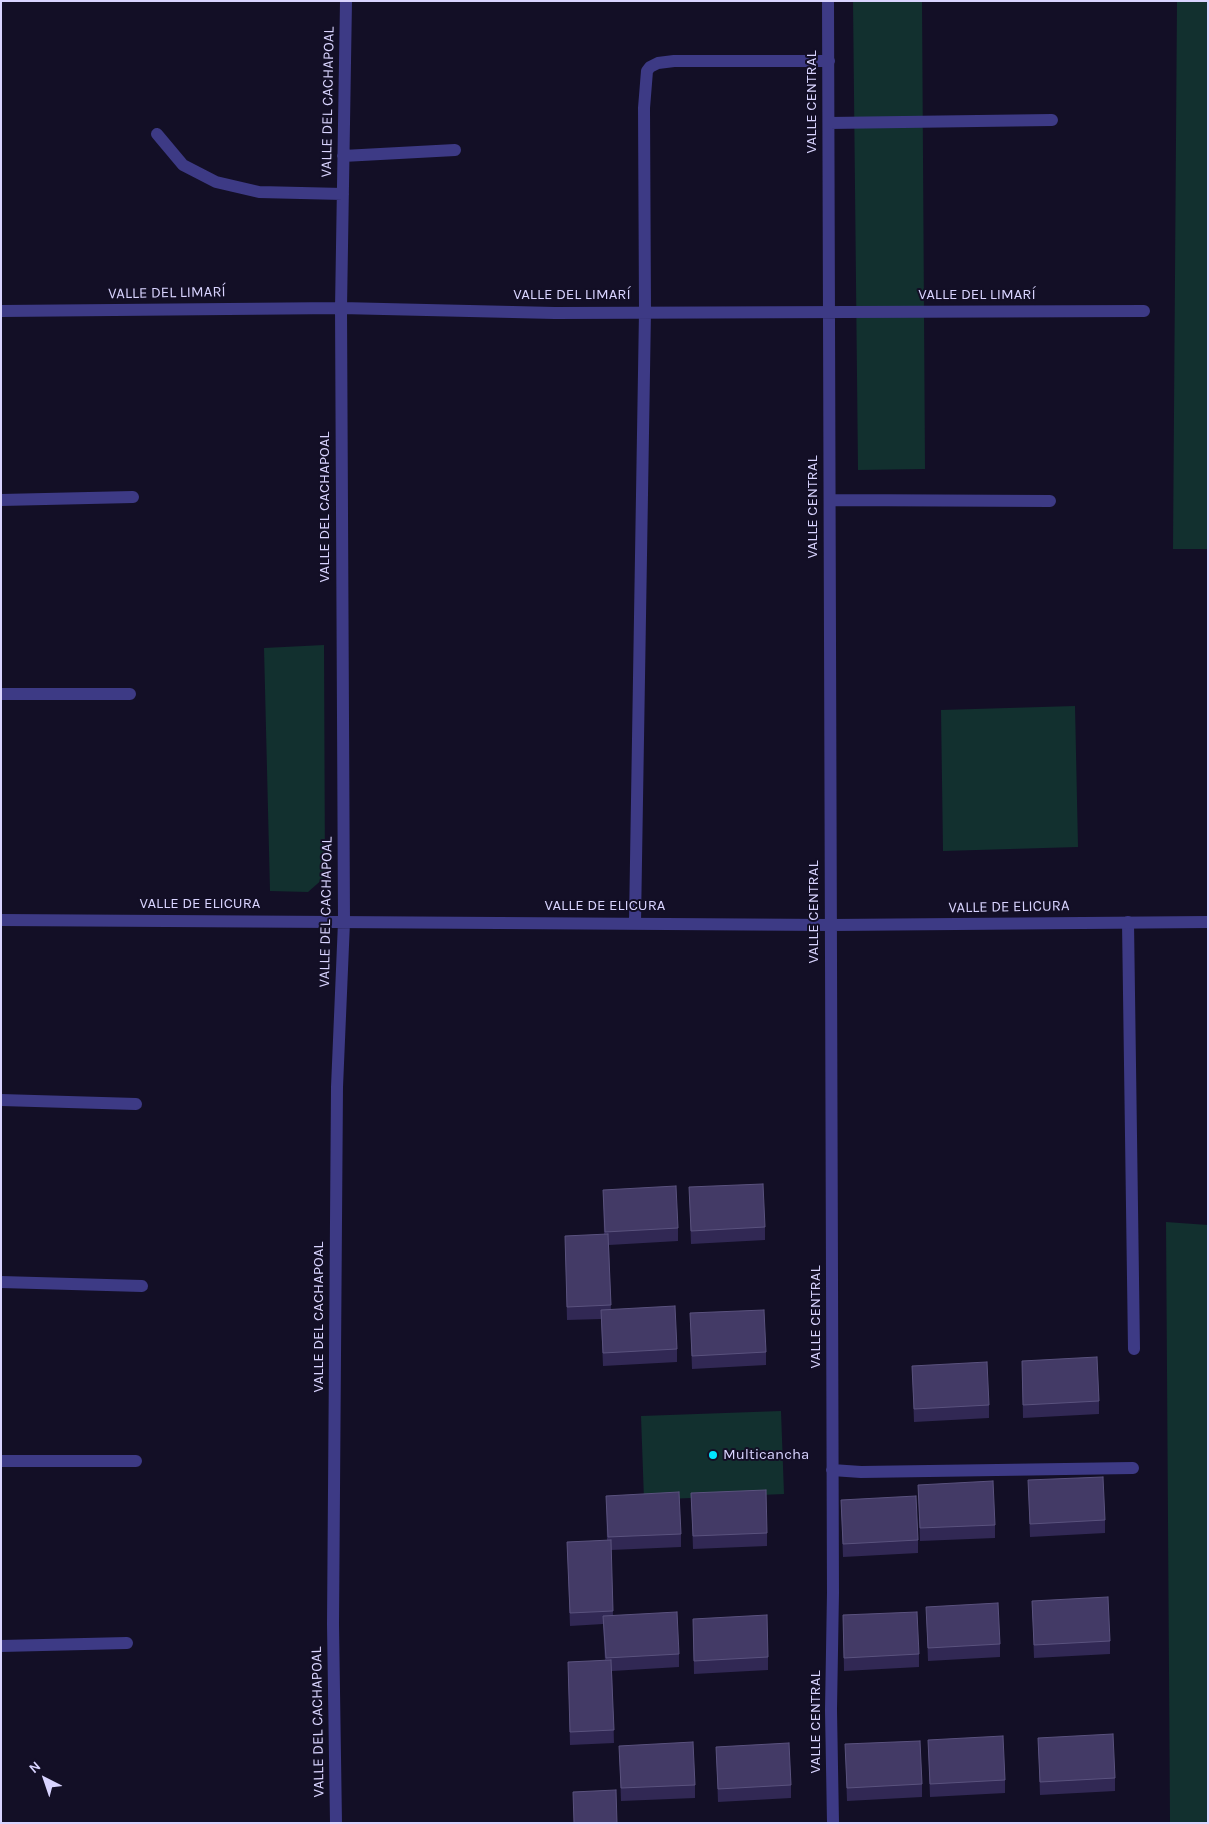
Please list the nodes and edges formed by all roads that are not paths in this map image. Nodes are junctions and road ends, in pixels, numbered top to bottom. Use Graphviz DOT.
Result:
graph roads {
  1 [pos="346,1"];
  2 [pos="828,1"];
  3 [pos="828,61"];
  4 [pos="1052,120"];
  5 [pos="829,123"];
  6 [pos="157,134"];
  7 [pos="454,150"];
  8 [pos="343,156"];
  9 [pos="342,194"];
  10 [pos="340,308"];
  11 [pos="1,311"];
  12 [pos="645,311"];
  13 [pos="1144,311"];
  14 [pos="829,312"];
  15 [pos="133,497"];
  16 [pos="1,500"];
  17 [pos="830,500"];
  18 [pos="1050,501"];
  19 [pos="1,694"];
  20 [pos="130,694"];
  21 [pos="1,920"];
  22 [pos="344,922"];
  23 [pos="635,922"];
  24 [pos="1128,922"];
  25 [pos="1208,922"];
  26 [pos="831,925"];
  27 [pos="1,1100"];
  28 [pos="136,1104"];
  29 [pos="1,1282"];
  30 [pos="142,1286"];
  31 [pos="1134,1349"];
  32 [pos="1,1461"];
  33 [pos="136,1461"];
  34 [pos="1133,1468"];
  35 [pos="832,1470"];
  36 [pos="127,1643"];
  37 [pos="1,1646"];
  38 [pos="336,1823"];
  39 [pos="833,1823"];
  1 -- 8 [label="street, VALLE DEL CACHAPOAL"];
  2 -- 3 [label="street, VALLE CENTRAL"];
  3 -- 5 [label="street, VALLE CENTRAL"];
  3 -- 12 [label="street"];
  4 -- 5 [label="street"];
  5 -- 14 [label="street, VALLE CENTRAL"];
  6 -- 9 [label="street"];
  7 -- 8 [label="street"];
  8 -- 9 [label="street, VALLE DEL CACHAPOAL"];
  9 -- 10 [label="street, VALLE DEL CACHAPOAL"];
  10 -- 11 [label="street, VALLE DEL LIMARÍ"];
  10 -- 12 [label="street, VALLE DEL LIMARÍ"];
  10 -- 22 [label="street, VALLE DEL CACHAPOAL"];
  12 -- 14 [label="street, VALLE DEL LIMARÍ"];
  12 -- 23 [label="street"];
  13 -- 14 [label="street, VALLE DEL LIMARÍ"];
  14 -- 17 [label="street, VALLE CENTRAL"];
  15 -- 16 [label="street"];
  17 -- 18 [label="street"];
  17 -- 26 [label="street, VALLE CENTRAL"];
  19 -- 20 [label="street"];
  21 -- 22 [label="street, VALLE DE ELICURA"];
  22 -- 23 [label="street, VALLE DE ELICURA"];
  22 -- 38 [label="street, VALLE DEL CACHAPOAL"];
  23 -- 26 [label="street, VALLE DE ELICURA"];
  24 -- 25 [label="street, VALLE DE ELICURA"];
  24 -- 26 [label="street, VALLE DE ELICURA"];
  24 -- 31 [label="street"];
  26 -- 35 [label="street, VALLE CENTRAL"];
  27 -- 28 [label="street"];
  29 -- 30 [label="street"];
  32 -- 33 [label="street"];
  34 -- 35 [label="street"];
  35 -- 39 [label="street, VALLE CENTRAL"];
  36 -- 37 [label="street"];
}
